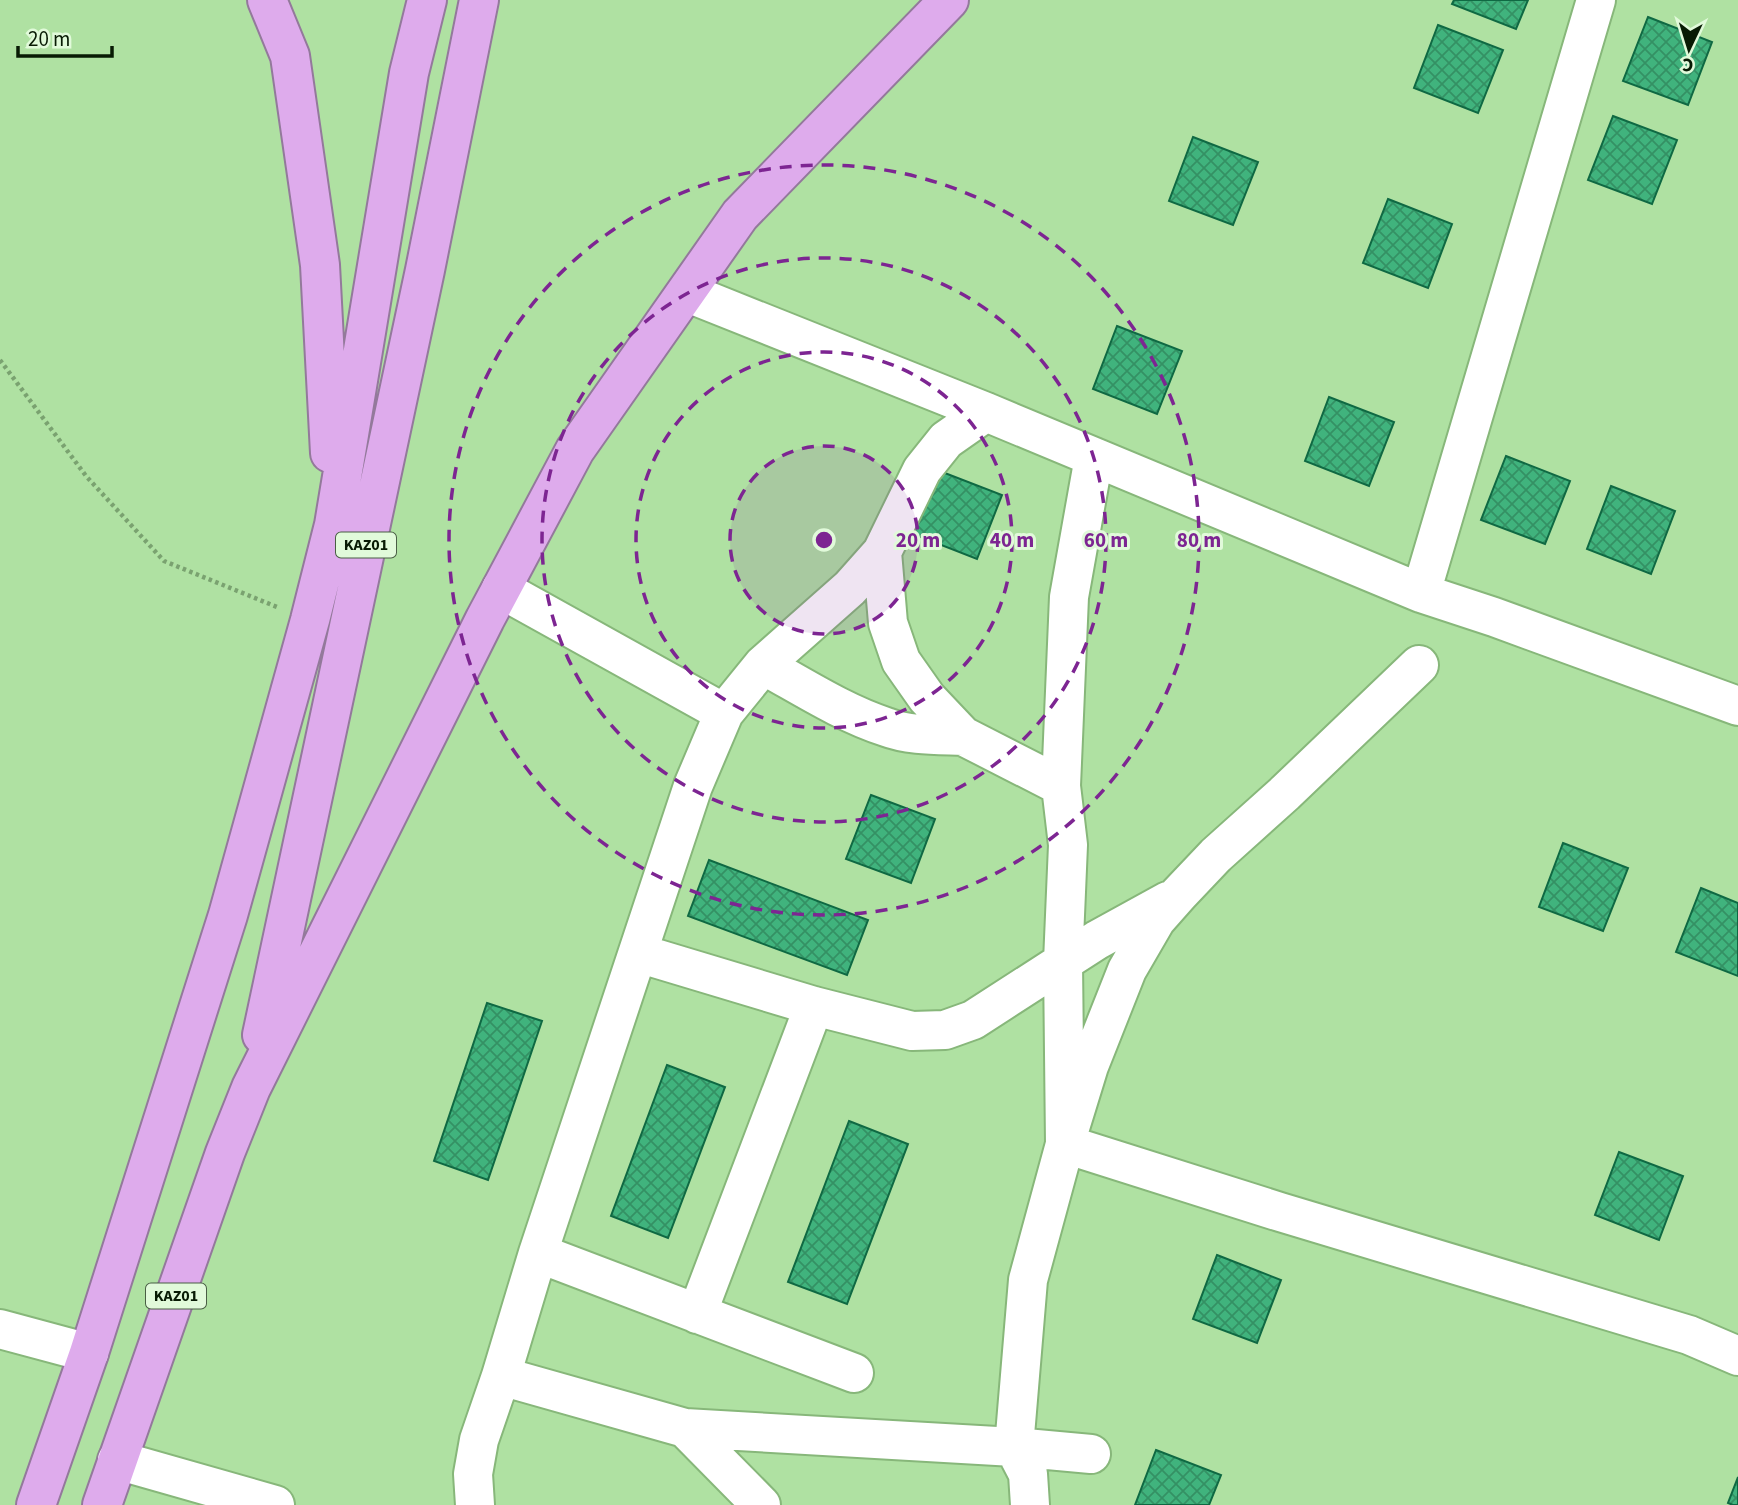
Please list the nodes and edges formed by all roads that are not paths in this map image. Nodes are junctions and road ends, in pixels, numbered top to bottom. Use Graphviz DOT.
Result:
graph roads {
  1 [pos="267,0"];
  2 [pos="427,0"];
  3 [pos="479,0"];
  4 [pos="949,0"];
  5 [pos="1597,0"];
  6 [pos="688,293"];
  7 [pos="986,412"];
  8 [pos="1094,457"];
  9 [pos="334,525"];
  10 [pos="882,552"];
  11 [pos="502,589"];
  12 [pos="1421,593"];
  13 [pos="764,665"];
  14 [pos="1419,665"];
  15 [pos="1738,706"];
  16 [pos="723,713"];
  17 [pos="962,736"];
  18 [pos="1061,786"];
  19 [pos="1179,894"];
  20 [pos="638,953"];
  21 [pos="1063,962"];
  22 [pos="814,1006"];
  23 [pos="251,1088"];
  24 [pos="1065,1144"];
  25 [pos="538,1253"];
  26 [pos="697,1314"];
  27 [pos="0,1329"];
  28 [pos="89,1353"];
  29 [pos="1738,1356"];
  30 [pos="854,1373"];
  31 [pos="501,1376"];
  32 [pos="685,1428"];
  33 [pos="1014,1447"];
  34 [pos="1091,1454"];
  35 [pos="117,1460"];
  36 [pos="36,1505"];
  37 [pos="102,1505"];
  38 [pos="275,1505"];
  39 [pos="475,1505"];
  40 [pos="761,1505"];
  41 [pos="1030,1505"];
  1 -- 9 [label="highway"];
  2 -- 9 [label="highway, KАZ01"];
  3 -- 23 [label="highway, KАZ01"];
  4 -- 6 [label="highway"];
  5 -- 12 [label="street"];
  6 -- 7 [label="street"];
  6 -- 11 [label="highway"];
  7 -- 8 [label="street"];
  7 -- 10 [label="street"];
  8 -- 12 [label="street"];
  8 -- 18 [label="street"];
  9 -- 28 [label="highway, KАZ01"];
  10 -- 13 [label="street"];
  10 -- 17 [label="street"];
  11 -- 16 [label="street"];
  11 -- 23 [label="highway"];
  12 -- 15 [label="street"];
  13 -- 16 [label="street"];
  13 -- 17 [label="street"];
  14 -- 19 [label="street"];
  16 -- 20 [label="street"];
  17 -- 18 [label="street"];
  18 -- 21 [label="street"];
  19 -- 21 [label="street"];
  19 -- 24 [label="street"];
  20 -- 22 [label="street"];
  20 -- 25 [label="street"];
  21 -- 22 [label="street"];
  21 -- 24 [label="street"];
  22 -- 26 [label="street"];
  23 -- 35 [label="highway, KАZ01"];
  24 -- 29 [label="street"];
  24 -- 33 [label="street"];
  25 -- 26 [label="street"];
  25 -- 31 [label="street"];
  26 -- 30 [label="street"];
  27 -- 28 [label="street"];
  28 -- 36 [label="highway, KАZ01"];
  31 -- 32 [label="street"];
  31 -- 39 [label="street"];
  32 -- 33 [label="street"];
  32 -- 40 [label="street"];
  33 -- 34 [label="street"];
  33 -- 41 [label="street"];
  35 -- 37 [label="highway, KАZ01"];
  35 -- 38 [label="street"];
}
